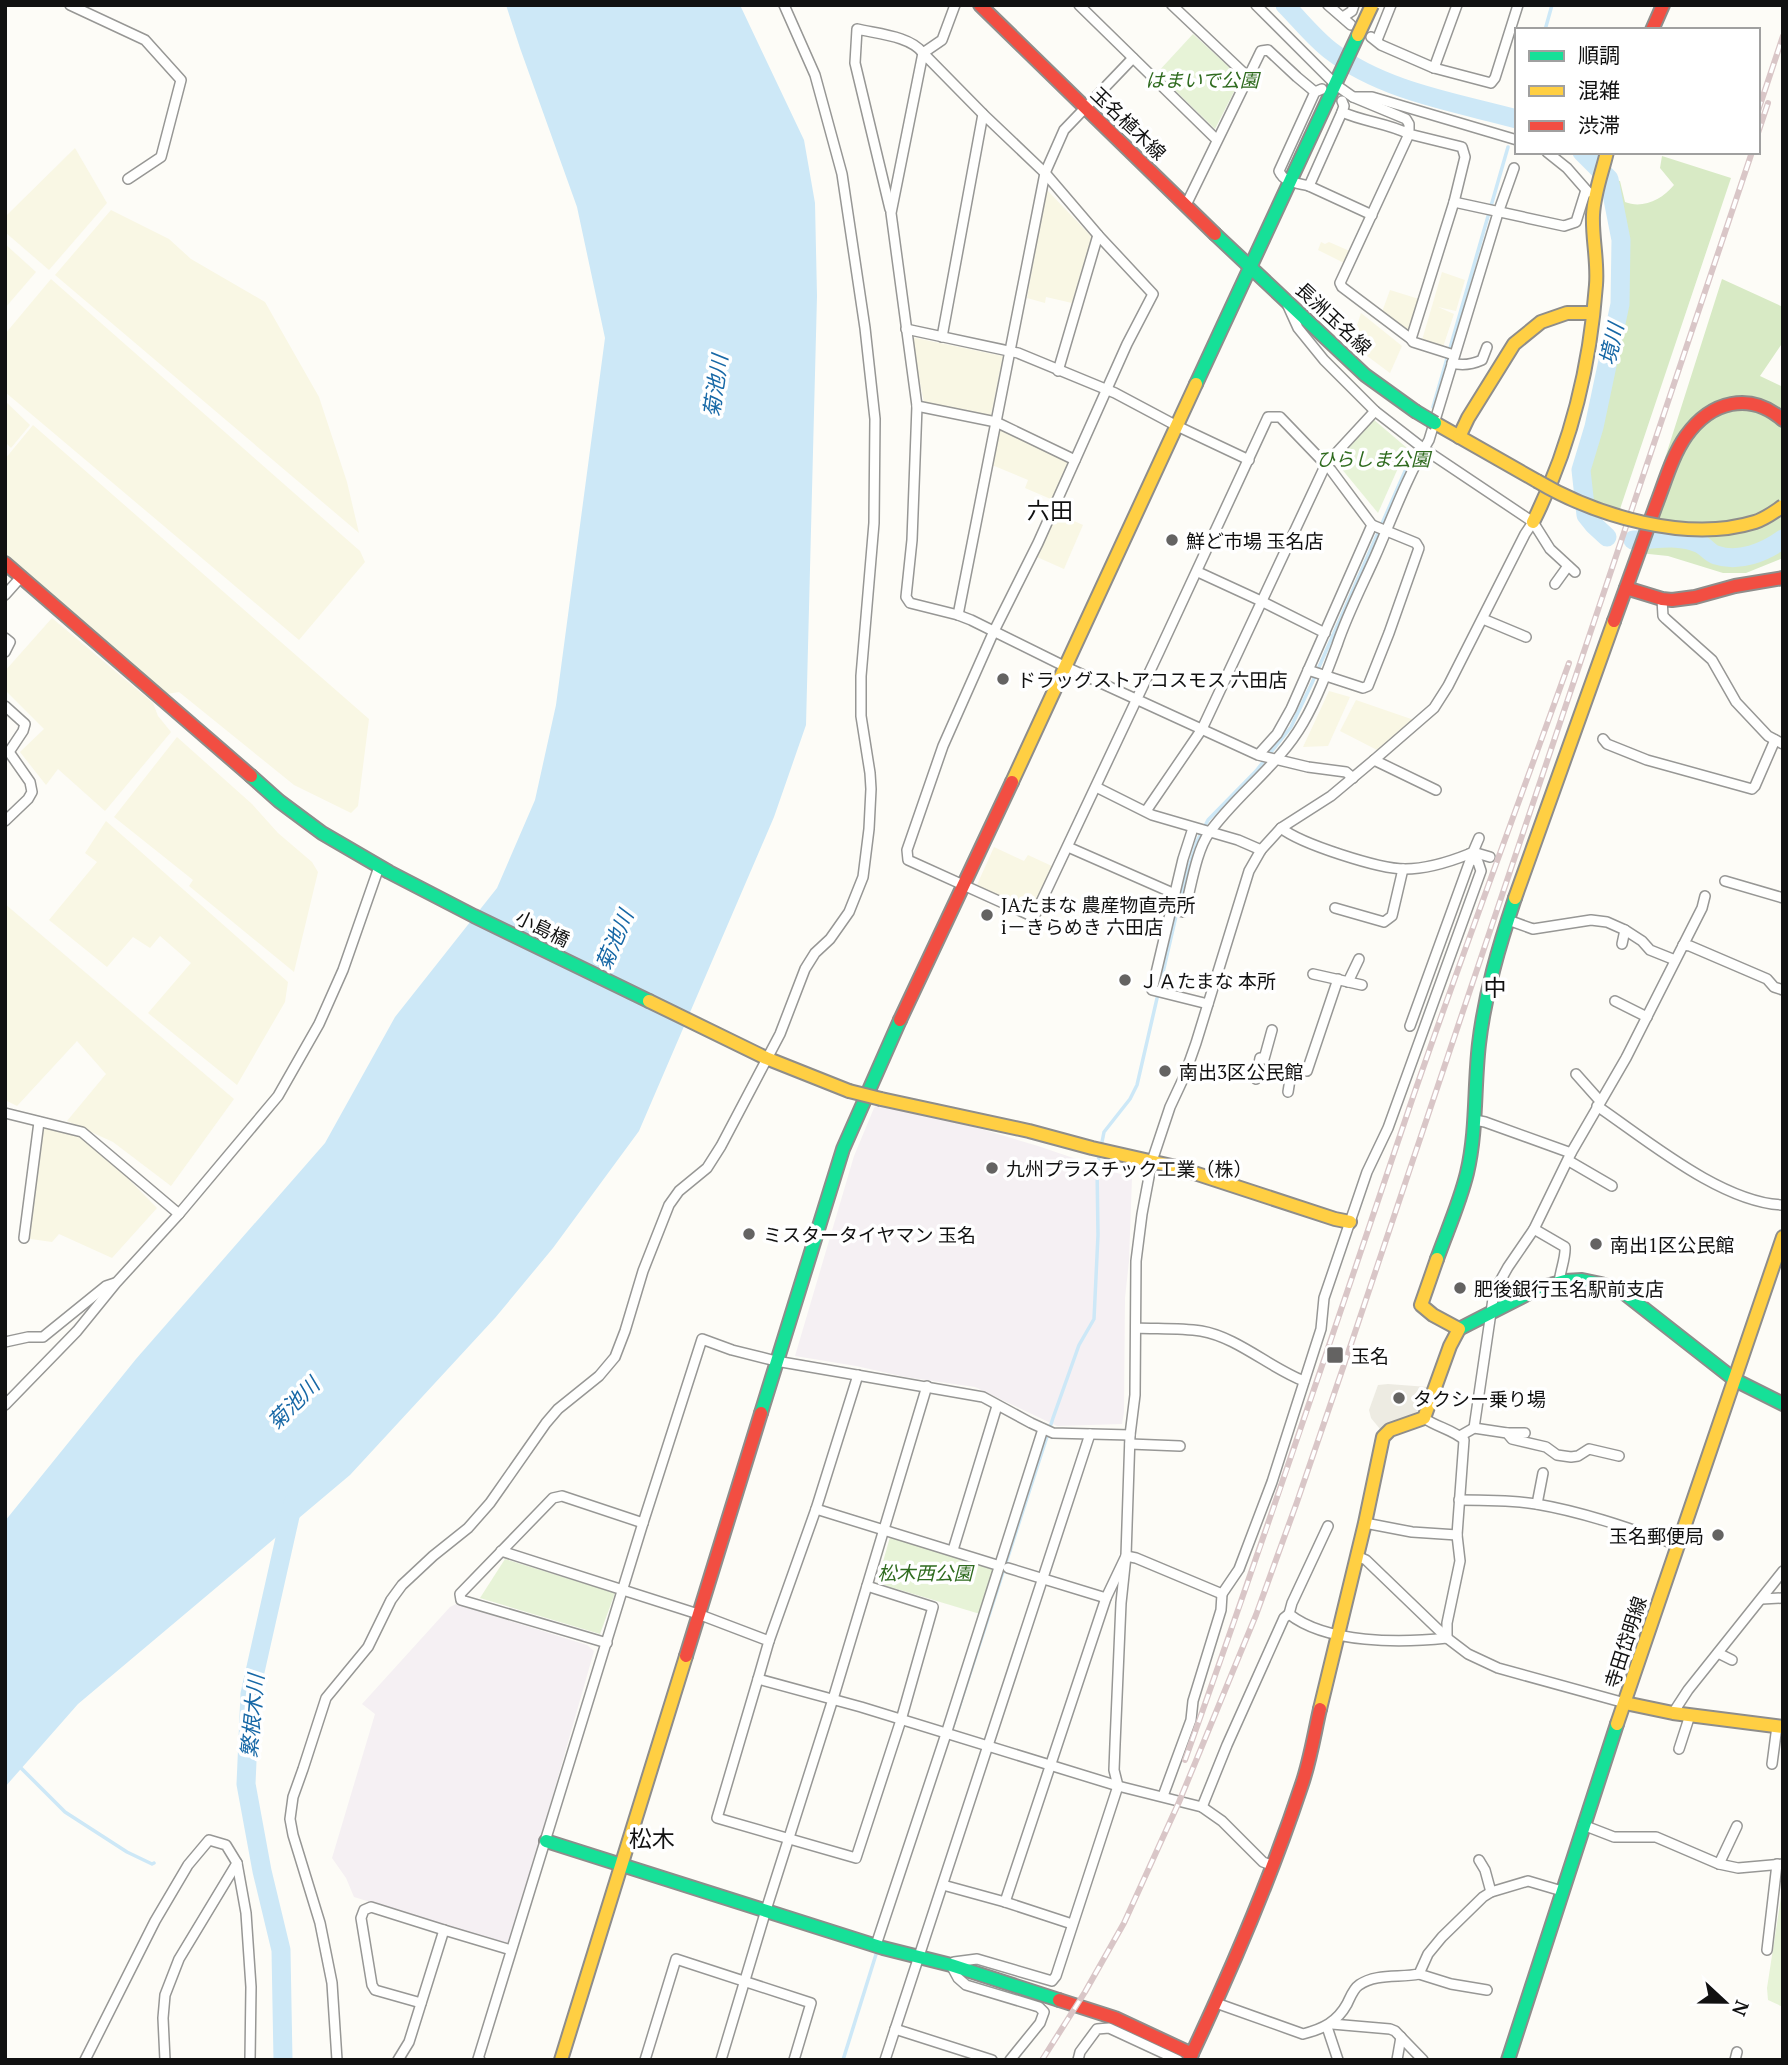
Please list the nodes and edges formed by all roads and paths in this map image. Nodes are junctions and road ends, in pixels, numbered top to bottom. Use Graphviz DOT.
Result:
graph roads {
  1 [pos="70,5"];
  2 [pos="784,5"];
  3 [pos="956,5"];
  4 [pos="980,5"];
  5 [pos="1172,5"];
  6 [pos="1256,5"];
  7 [pos="1328,5"];
  8 [pos="1354,5"];
  9 [pos="1372,5"];
  10 [pos="1391,5"];
  11 [pos="1457,5"];
  12 [pos="1518,5"];
  13 [pos="1663,5"];
  14 [pos="1081,6"];
  15 [pos="1343,17"];
  16 [pos="1653,28"];
  17 [pos="1362,37"];
  18 [pos="923,53"];
  19 [pos="1133,58"];
  20 [pos="1434,68"];
  21 [pos="1247,76"];
  22 [pos="1338,82"];
  23 [pos="1353,97"];
  24 [pos="1342,101"];
  25 [pos="1085,107"];
  26 [pos="1342,112"];
  27 [pos="983,114"];
  28 [pos="1409,134"];
  29 [pos="1216,139"];
  30 [pos="1515,139"];
  31 [pos="1550,154"];
  32 [pos="1606,156"];
  33 [pos="1514,168"];
  34 [pos="1045,173"];
  35 [pos="128,179"];
  36 [pos="1291,182"];
  37 [pos="1309,186"];
  38 [pos="1592,193"];
  39 [pos="1454,202"];
  40 [pos="1186,205"];
  41 [pos="1492,211"];
  42 [pos="891,213"];
  43 [pos="1372,215"];
  44 [pos="1098,235"];
  45 [pos="1251,268"];
  46 [pos="1284,298"];
  47 [pos="1593,313"];
  48 [pos="906,329"];
  49 [pos="942,337"];
  50 [pos="1410,339"];
  51 [pos="1487,347"];
  52 [pos="1010,352"];
  53 [pos="1450,356"];
  54 [pos="1058,371"];
  55 [pos="1108,390"];
  56 [pos="917,406"];
  57 [pos="1375,411"];
  58 [pos="1783,420"];
  59 [pos="996,422"];
  60 [pos="1177,426"];
  61 [pos="1459,437"];
  62 [pos="1424,449"];
  63 [pos="1075,460"];
  64 [pos="1249,460"];
  65 [pos="1326,464"];
  66 [pos="1783,506"];
  67 [pos="1533,522"];
  68 [pos="1380,528"];
  69 [pos="5,563"];
  70 [pos="1198,572"];
  71 [pos="21,577"];
  72 [pos="1783,578"];
  73 [pos="1555,584"];
  74 [pos="1626,588"];
  75 [pos="5,595"];
  76 [pos="1662,599"];
  77 [pos="1261,601"];
  78 [pos="958,615"];
  79 [pos="1483,619"];
  80 [pos="994,631"];
  81 [pos="1325,633"];
  82 [pos="1526,637"];
  83 [pos="5,638"];
  84 [pos="5,652"];
  85 [pos="1066,667"];
  86 [pos="1316,673"];
  87 [pos="1137,700"];
  88 [pos="5,706"];
  89 [pos="1202,729"];
  90 [pos="1603,739"];
  91 [pos="1779,742"];
  92 [pos="1267,758"];
  93 [pos="1374,760"];
  94 [pos="1353,778"];
  95 [pos="1096,788"];
  96 [pos="1436,790"];
  97 [pos="1146,811"];
  98 [pos="5,821"];
  99 [pos="1281,828"];
  100 [pos="1202,829"];
  101 [pos="1479,838"];
  102 [pos="1068,847"];
  103 [pos="1261,850"];
  104 [pos="1471,855"];
  105 [pos="1490,857"];
  106 [pos="384,869"];
  107 [pos="1404,869"];
  108 [pos="1725,881"];
  109 [pos="964,886"];
  110 [pos="1175,894"];
  111 [pos="1705,895"];
  112 [pos="1783,898"];
  113 [pos="1335,908"];
  114 [pos="1176,910"];
  115 [pos="1508,920"];
  116 [pos="1625,930"];
  117 [pos="1622,944"];
  118 [pos="1683,945"];
  119 [pos="1359,960"];
  120 [pos="1675,960"];
  121 [pos="1313,974"];
  122 [pos="1338,979"];
  123 [pos="1349,982"];
  124 [pos="1362,985"];
  125 [pos="1783,990"];
  126 [pos="1615,1002"];
  127 [pos="1208,1004"];
  128 [pos="1647,1017"];
  129 [pos="1410,1026"];
  130 [pos="1272,1030"];
  131 [pos="762,1056"];
  132 [pos="1292,1067"];
  133 [pos="1307,1071"];
  134 [pos="1576,1074"];
  135 [pos="1256,1079"];
  136 [pos="1288,1092"];
  137 [pos="1598,1104"];
  138 [pos="5,1113"];
  139 [pos="1475,1120"];
  140 [pos="39,1122"];
  141 [pos="1570,1157"];
  142 [pos="1152,1161"];
  143 [pos="1612,1185"];
  144 [pos="1783,1205"];
  145 [pos="179,1214"];
  146 [pos="1350,1222"];
  147 [pos="1534,1228"];
  148 [pos="1783,1237"];
  149 [pos="24,1238"];
  150 [pos="116,1283"];
  151 [pos="1559,1283"];
  152 [pos="1491,1314"];
  153 [pos="1136,1328"];
  154 [pos="1459,1329"];
  155 [pos="5,1342"];
  156 [pos="776,1361"];
  157 [pos="858,1375"];
  158 [pos="1735,1380"];
  159 [pos="1304,1381"];
  160 [pos="928,1386"];
  161 [pos="5,1405"];
  162 [pos="997,1405"];
  163 [pos="1783,1405"];
  164 [pos="1424,1418"];
  165 [pos="1474,1428"];
  166 [pos="1048,1431"];
  167 [pos="1507,1433"];
  168 [pos="1525,1433"];
  169 [pos="1090,1434"];
  170 [pos="1460,1436"];
  171 [pos="1130,1439"];
  172 [pos="1180,1446"];
  173 [pos="1619,1456"];
  174 [pos="1543,1474"];
  175 [pos="1459,1500"];
  176 [pos="1537,1504"];
  177 [pos="816,1509"];
  178 [pos="643,1523"];
  179 [pos="1365,1523"];
  180 [pos="1328,1526"];
  181 [pos="884,1530"];
  182 [pos="1457,1535"];
  183 [pos="1677,1545"];
  184 [pos="953,1550"];
  185 [pos="501,1551"];
  186 [pos="1126,1556"];
  187 [pos="1357,1556"];
  188 [pos="1004,1567"];
  189 [pos="1783,1571"];
  190 [pos="1043,1578"];
  191 [pos="867,1586"];
  192 [pos="623,1590"];
  193 [pos="1223,1594"];
  194 [pos="1106,1598"];
  195 [pos="1782,1598"];
  196 [pos="1762,1599"];
  197 [pos="698,1614"];
  198 [pos="1289,1615"];
  199 [pos="1338,1635"];
  200 [pos="1447,1638"];
  201 [pos="769,1641"];
  202 [pos="607,1643"];
  203 [pos="1718,1653"];
  204 [pos="1732,1660"];
  205 [pos="758,1679"];
  206 [pos="833,1699"];
  207 [pos="1625,1703"];
  208 [pos="1673,1713"];
  209 [pos="1690,1715"];
  210 [pos="901,1720"];
  211 [pos="1780,1727"];
  212 [pos="951,1735"];
  213 [pos="989,1747"];
  214 [pos="1679,1749"];
  215 [pos="1772,1763"];
  216 [pos="1050,1767"];
  217 [pos="1118,1786"];
  218 [pos="1163,1796"];
  219 [pos="1202,1807"];
  220 [pos="1583,1825"];
  221 [pos="1737,1826"];
  222 [pos="790,1838"];
  223 [pos="546,1842"];
  224 [pos="1479,1860"];
  225 [pos="237,1863"];
  226 [pos="621,1864"];
  227 [pos="1720,1864"];
  228 [pos="1780,1864"];
  229 [pos="1271,1865"];
  230 [pos="943,1885"];
  231 [pos="1562,1891"];
  232 [pos="1491,1892"];
  233 [pos="1005,1902"];
  234 [pos="766,1910"];
  235 [pos="1072,1924"];
  236 [pos="444,1930"];
  237 [pos="878,1946"];
  238 [pos="511,1950"];
  239 [pos="1767,1950"];
  240 [pos="919,1956"];
  241 [pos="951,1965"];
  242 [pos="1419,1974"];
  243 [pos="744,1981"];
  244 [pos="1487,1990"];
  245 [pos="421,2003"];
  246 [pos="1216,2003"];
  247 [pos="1329,2025"];
  248 [pos="895,2029"];
  249 [pos="1401,2037"];
  250 [pos="1191,2057"];
  251 [pos="85,2060"];
  252 [pos="165,2060"];
  253 [pos="250,2060"];
  254 [pos="337,2060"];
  255 [pos="398,2060"];
  256 [pos="479,2060"];
  257 [pos="561,2060"];
  258 [pos="645,2060"];
  259 [pos="721,2060"];
  260 [pos="794,2060"];
  261 [pos="885,2060"];
  262 [pos="992,2060"];
  263 [pos="1010,2060"];
  264 [pos="1078,2060"];
  265 [pos="1178,2060"];
  266 [pos="1338,2060"];
  267 [pos="1398,2060"];
  268 [pos="1423,2060"];
  269 [pos="1508,2060"];
  1 -- 35 [label="street"];
  2 -- 131 [label="street"];
  3 -- 18 [label="street"];
  4 -- 25 [label="street, 玉名植木線"];
  5 -- 21 [label="street"];
  6 -- 22 [label="street"];
  7 -- 15 [label="street"];
  8 -- 15 [label="street"];
  9 -- 17 [label="street, bridge"];
  10 -- 17 [label="street"];
  11 -- 20 [label="street"];
  12 -- 20 [label="street"];
  13 -- 16 [label="street"];
  14 -- 19 [label="street"];
  15 -- 17 [label="street"];
  17 -- 20 [label="street"];
  17 -- 22 [label="street"];
  18 -- 27 [label="street"];
  18 -- 42 [label="street"];
  18 -- 42 [label="street"];
  19 -- 25 [label="street"];
  19 -- 29 [label="street"];
  21 -- 29 [label="street"];
  21 -- 36 [label="street"];
  22 -- 23 [label="street"];
  22 -- 36 [label="street"];
  23 -- 28 [label="street"];
  23 -- 30 [label="street"];
  24 -- 26 [label="street"];
  25 -- 34 [label="street"];
  25 -- 40 [label="street, 玉名植木線"];
  26 -- 28 [label="street"];
  26 -- 37 [label="street"];
  27 -- 34 [label="street"];
  27 -- 49 [label="street"];
  28 -- 39 [label="street"];
  28 -- 43 [label="street"];
  29 -- 40 [label="street"];
  31 -- 38 [label="street"];
  32 -- 38 [label="street"];
  33 -- 41 [label="street"];
  34 -- 44 [label="street"];
  34 -- 52 [label="street"];
  36 -- 37 [label="street"];
  36 -- 45 [label="street"];
  37 -- 43 [label="street"];
  38 -- 41 [label="street"];
  38 -- 47 [label="street"];
  39 -- 41 [label="street"];
  39 -- 50 [label="street"];
  40 -- 45 [label="street, 玉名植木線"];
  41 -- 53 [label="street"];
  42 -- 48 [label="street"];
  43 -- 50 [label="street"];
  44 -- 54 [label="street"];
  44 -- 55 [label="street"];
  45 -- 46 [label="street, 長洲玉名線"];
  45 -- 60 [label="street"];
  46 -- 57 [label="street"];
  46 -- 61 [label="street, 長洲玉名線, bridge"];
  47 -- 61 [label="street"];
  47 -- 67 [label="street"];
  48 -- 49 [label="street"];
  48 -- 56 [label="street"];
  49 -- 52 [label="street"];
  50 -- 53 [label="street"];
  51 -- 53 [label="street"];
  52 -- 54 [label="street"];
  52 -- 59 [label="street"];
  53 -- 62 [label="street"];
  54 -- 55 [label="street"];
  55 -- 60 [label="street"];
  55 -- 63 [label="street"];
  56 -- 59 [label="street"];
  56 -- 78 [label="street"];
  57 -- 62 [label="street"];
  57 -- 65 [label="street"];
  58 -- 74 [label="street"];
  59 -- 63 [label="street"];
  59 -- 78 [label="street"];
  60 -- 64 [label="street"];
  60 -- 85 [label="street"];
  61 -- 66 [label="street, 長洲玉名線, bridge"];
  62 -- 67 [label="street"];
  62 -- 68 [label="street"];
  63 -- 80 [label="street"];
  64 -- 65 [label="street"];
  64 -- 70 [label="street"];
  65 -- 68 [label="street"];
  65 -- 77 [label="street"];
  67 -- 73 [label="street"];
  67 -- 79 [label="street"];
  68 -- 81 [label="street"];
  68 -- 86 [label="street"];
  68 -- 86 [label="street"];
  69 -- 71 [label="street, 小島橋"];
  70 -- 77 [label="street"];
  70 -- 87 [label="street"];
  71 -- 75 [label="street"];
  71 -- 106 [label="street, 小島橋"];
  72 -- 76 [label="street"];
  74 -- 76 [label="street"];
  74 -- 115 [label="street"];
  76 -- 91 [label="street"];
  77 -- 81 [label="street"];
  77 -- 89 [label="street"];
  78 -- 80 [label="street"];
  79 -- 82 [label="street"];
  79 -- 93 [label="street"];
  80 -- 85 [label="street"];
  80 -- 109 [label="street"];
  81 -- 86 [label="street"];
  83 -- 84 [label="street"];
  85 -- 87 [label="street"];
  85 -- 109 [label="street"];
  86 -- 92 [label="street"];
  86 -- 92 [label="street"];
  87 -- 89 [label="street"];
  87 -- 95 [label="street"];
  88 -- 98 [label="street"];
  89 -- 92 [label="street"];
  89 -- 97 [label="street"];
  90 -- 91 [label="street"];
  92 -- 94 [label="street"];
  92 -- 100 [label="street"];
  93 -- 94 [label="street"];
  93 -- 96 [label="street"];
  94 -- 99 [label="street"];
  95 -- 97 [label="street"];
  95 -- 102 [label="street"];
  97 -- 100 [label="street"];
  99 -- 103 [label="street"];
  99 -- 107 [label="street"];
  100 -- 103 [label="street"];
  100 -- 110 [label="street"];
  100 -- 114 [label="street"];
  101 -- 104 [label="street"];
  102 -- 109 [label="street"];
  102 -- 110 [label="street"];
  103 -- 127 [label="street"];
  104 -- 105 [label="street"];
  104 -- 107 [label="street"];
  104 -- 129 [label="street"];
  104 -- 146 [label="street"];
  106 -- 131 [label="street, 小島橋"];
  106 -- 145 [label="street"];
  107 -- 113 [label="street"];
  108 -- 112 [label="street"];
  109 -- 156 [label="street"];
  110 -- 114 [label="street"];
  111 -- 118 [label="street"];
  114 -- 127 [label="street"];
  115 -- 116 [label="street"];
  115 -- 139 [label="street"];
  116 -- 117 [label="street"];
  116 -- 120 [label="street"];
  118 -- 120 [label="street"];
  118 -- 125 [label="street"];
  119 -- 123 [label="street"];
  120 -- 128 [label="street"];
  121 -- 122 [label="street"];
  122 -- 123 [label="street"];
  122 -- 133 [label="street"];
  123 -- 124 [label="street"];
  126 -- 128 [label="street"];
  127 -- 142 [label="street"];
  128 -- 137 [label="street"];
  130 -- 135 [label="street"];
  131 -- 142 [label="street, 小島橋, bridge"];
  131 -- 254 [label="street"];
  132 -- 136 [label="street"];
  134 -- 137 [label="street"];
  137 -- 141 [label="street"];
  137 -- 144 [label="street"];
  138 -- 140 [label="street"];
  139 -- 141 [label="street"];
  139 -- 154 [label="street"];
  140 -- 145 [label="street"];
  140 -- 149 [label="street"];
  141 -- 143 [label="street"];
  141 -- 147 [label="street"];
  142 -- 146 [label="street, 小島橋"];
  142 -- 153 [label="street"];
  145 -- 150 [label="street"];
  146 -- 159 [label="street"];
  147 -- 151 [label="street"];
  147 -- 152 [label="street"];
  148 -- 158 [label="street, 寺田岱明線"];
  150 -- 155 [label="street"];
  150 -- 161 [label="street"];
  151 -- 152 [label="street"];
  151 -- 158 [label="street"];
  152 -- 154 [label="street"];
  152 -- 165 [label="street"];
  153 -- 159 [label="street"];
  153 -- 171 [label="street"];
  154 -- 164 [label="street"];
  156 -- 157 [label="street"];
  156 -- 178 [label="street"];
  156 -- 197 [label="street"];
  157 -- 160 [label="street"];
  157 -- 177 [label="street"];
  158 -- 163 [label="street"];
  158 -- 183 [label="street, 寺田岱明線"];
  159 -- 193 [label="street"];
  160 -- 162 [label="street"];
  160 -- 181 [label="street"];
  162 -- 166 [label="street"];
  162 -- 184 [label="street"];
  164 -- 170 [label="street"];
  164 -- 179 [label="street"];
  165 -- 167 [label="street"];
  165 -- 170 [label="street"];
  166 -- 169 [label="street"];
  166 -- 188 [label="street"];
  167 -- 168 [label="street"];
  167 -- 173 [label="street"];
  169 -- 171 [label="street"];
  169 -- 190 [label="street"];
  170 -- 175 [label="street"];
  171 -- 172 [label="street"];
  171 -- 186 [label="street"];
  174 -- 176 [label="street"];
  175 -- 176 [label="street"];
  175 -- 182 [label="street"];
  176 -- 183 [label="street"];
  177 -- 181 [label="street"];
  177 -- 201 [label="street"];
  178 -- 185 [label="street"];
  178 -- 192 [label="street"];
  179 -- 182 [label="street"];
  179 -- 187 [label="street"];
  180 -- 198 [label="street"];
  181 -- 184 [label="street"];
  181 -- 191 [label="street"];
  182 -- 200 [label="street"];
  183 -- 207 [label="street, 寺田岱明線"];
  184 -- 188 [label="street"];
  185 -- 192 [label="street"];
  185 -- 202 [label="street"];
  186 -- 193 [label="street"];
  186 -- 194 [label="street"];
  186 -- 217 [label="street"];
  187 -- 199 [label="street"];
  187 -- 200 [label="street"];
  188 -- 190 [label="street"];
  188 -- 212 [label="street"];
  189 -- 196 [label="street"];
  190 -- 194 [label="street"];
  190 -- 213 [label="street"];
  191 -- 206 [label="street"];
  191 -- 210 [label="street"];
  192 -- 197 [label="street"];
  192 -- 202 [label="street"];
  193 -- 218 [label="street"];
  194 -- 216 [label="street"];
  195 -- 196 [label="street"];
  196 -- 203 [label="street"];
  197 -- 201 [label="street"];
  197 -- 226 [label="street"];
  198 -- 199 [label="street"];
  198 -- 219 [label="street"];
  199 -- 200 [label="street"];
  199 -- 229 [label="street"];
  200 -- 207 [label="street"];
  201 -- 205 [label="street"];
  202 -- 223 [label="street"];
  203 -- 204 [label="street"];
  203 -- 208 [label="street"];
  205 -- 206 [label="street"];
  205 -- 222 [label="street"];
  206 -- 210 [label="street"];
  206 -- 222 [label="street"];
  207 -- 208 [label="street"];
  207 -- 220 [label="street, 寺田岱明線"];
  208 -- 209 [label="street"];
  209 -- 211 [label="street"];
  209 -- 214 [label="street"];
  210 -- 212 [label="street"];
  210 -- 222 [label="street"];
  211 -- 215 [label="street"];
  212 -- 213 [label="street"];
  212 -- 237 [label="street"];
  213 -- 216 [label="street"];
  213 -- 230 [label="street"];
  216 -- 217 [label="street"];
  216 -- 233 [label="street"];
  217 -- 218 [label="street"];
  217 -- 235 [label="street"];
  218 -- 219 [label="street"];
  219 -- 229 [label="street"];
  220 -- 227 [label="street"];
  220 -- 231 [label="street, 寺田岱明線"];
  221 -- 227 [label="street"];
  222 -- 234 [label="street"];
  223 -- 226 [label="street"];
  223 -- 238 [label="street"];
  224 -- 232 [label="street"];
  225 -- 251 [label="street"];
  225 -- 252 [label="street"];
  225 -- 253 [label="street"];
  226 -- 234 [label="street"];
  226 -- 257 [label="street"];
  227 -- 228 [label="street"];
  228 -- 239 [label="street"];
  229 -- 246 [label="street"];
  230 -- 233 [label="street"];
  230 -- 240 [label="street"];
  231 -- 232 [label="street"];
  231 -- 269 [label="street, 寺田岱明線"];
  232 -- 242 [label="street"];
  233 -- 235 [label="street"];
  234 -- 237 [label="street"];
  234 -- 243 [label="street"];
  235 -- 241 [label="street"];
  236 -- 238 [label="street"];
  236 -- 245 [label="street"];
  236 -- 245 [label="street"];
  237 -- 240 [label="street"];
  238 -- 256 [label="street"];
  240 -- 241 [label="street"];
  240 -- 248 [label="street"];
  241 -- 250 [label="street"];
  241 -- 263 [label="street"];
  242 -- 244 [label="street"];
  242 -- 247 [label="street"];
  243 -- 258 [label="street"];
  243 -- 259 [label="street"];
  243 -- 260 [label="street"];
  245 -- 255 [label="street"];
  246 -- 247 [label="street"];
  246 -- 250 [label="street"];
  247 -- 249 [label="street"];
  247 -- 266 [label="street"];
  248 -- 261 [label="street"];
  248 -- 262 [label="street"];
  249 -- 267 [label="street"];
  249 -- 268 [label="street"];
  264 -- 265 [label="street"];
}
